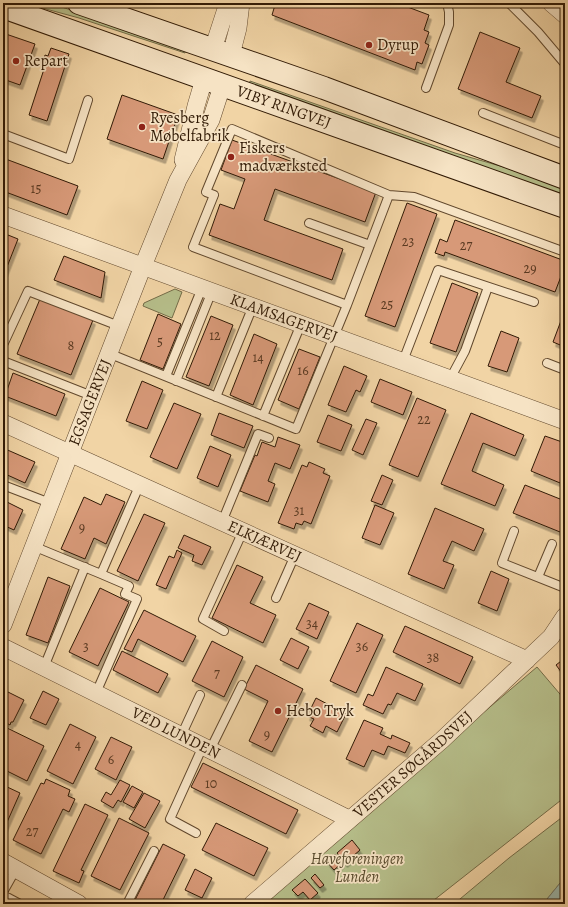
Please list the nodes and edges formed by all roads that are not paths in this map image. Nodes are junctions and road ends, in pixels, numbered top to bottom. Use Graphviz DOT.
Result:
graph roads {
  1 [pos="79,3"];
  2 [pos="228,3"];
  3 [pos="241,3"];
  4 [pos="447,3"];
  5 [pos="509,3"];
  6 [pos="551,3"];
  7 [pos="3,7"];
  8 [pos="565,15"];
  9 [pos="222,52"];
  10 [pos="565,64"];
  11 [pos="213,82"];
  12 [pos="426,88"];
  13 [pos="88,100"];
  14 [pos="483,113"];
  15 [pos="3,134"];
  16 [pos="565,145"];
  17 [pos="565,178"];
  18 [pos="389,195"];
  19 [pos="565,207"];
  20 [pos="3,215"];
  21 [pos="309,223"];
  22 [pos="370,245"];
  23 [pos="565,252"];
  24 [pos="143,266"];
  25 [pos="488,287"];
  26 [pos="207,290"];
  27 [pos="534,302"];
  28 [pos="347,304"];
  29 [pos="253,306"];
  30 [pos="300,324"];
  31 [pos="119,326"];
  32 [pos="334,336"];
  33 [pos="3,345"];
  34 [pos="108,353"];
  35 [pos="3,360"];
  36 [pos="403,362"];
  37 [pos="547,363"];
  38 [pos="565,370"];
  39 [pos="166,376"];
  40 [pos="450,379"];
  41 [pos="176,380"];
  42 [pos="92,396"];
  43 [pos="216,397"];
  44 [pos="263,416"];
  45 [pos="565,421"];
  46 [pos="3,423"];
  47 [pos="269,438"];
  48 [pos="70,452"];
  49 [pos="140,484"];
  50 [pos="3,485"];
  51 [pos="50,503"];
  52 [pos="222,522"];
  53 [pos="243,531"];
  54 [pos="514,531"];
  55 [pos="552,544"];
  56 [pos="33,546"];
  57 [pos="295,555"];
  58 [pos="85,567"];
  59 [pos="101,574"];
  60 [pos="538,577"];
  61 [pos="565,588"];
  62 [pos="276,598"];
  63 [pos="565,616"];
  64 [pos="3,625"];
  65 [pos="224,631"];
  66 [pos="3,647"];
  67 [pos="526,660"];
  68 [pos="44,667"];
  69 [pos="242,685"];
  70 [pos="96,693"];
  71 [pos="200,696"];
  72 [pos="182,736"];
  73 [pos="206,748"];
  74 [pos="349,819"];
  75 [pos="196,832"];
  76 [pos="154,851"];
  77 [pos="9,866"];
  78 [pos="3,894"];
  79 [pos="20,904"];
  80 [pos="79,904"];
  81 [pos="127,904"];
  82 [pos="252,904"];
  1 -- 9 [label="main road, VIBY RINGVEJ"];
  2 -- 9 [label="street"];
  3 -- 9 [label="street"];
  4 -- 12 [label="lane"];
  5 -- 10 [label="lane"];
  6 -- 8 [label="street"];
  7 -- 11 [label="main road, VIBY RINGVEJ"];
  9 -- 11 [label="main road"];
  9 -- 17 [label="main road, VIBY RINGVEJ"];
  11 -- 19 [label="main road, VIBY RINGVEJ"];
  11 -- 24 [label="street, EGSAGERVEJ"];
  13 -- 15 [label="lane"];
  14 -- 16 [label="lane"];
  18 -- 22 [label="lane"];
  18 -- 23 [label="lane"];
  18 -- 28 [label="lane"];
  20 -- 24 [label="street, KLAMSAGERVEJ"];
  21 -- 22 [label="lane"];
  22 -- 28 [label="lane"];
  24 -- 26 [label="street, KLAMSAGERVEJ"];
  24 -- 31 [label="street, EGSAGERVEJ"];
  25 -- 27 [label="lane"];
  25 -- 36 [label="lane"];
  25 -- 40 [label="lane"];
  26 -- 29 [label="street, KLAMSAGERVEJ"];
  26 -- 39 [label="lane"];
  26 -- 41 [label="lane"];
  28 -- 32 [label="lane"];
  29 -- 30 [label="street, KLAMSAGERVEJ"];
  29 -- 43 [label="lane"];
  30 -- 32 [label="street, KLAMSAGERVEJ"];
  30 -- 44 [label="lane"];
  31 -- 33 [label="lane"];
  31 -- 34 [label="street, EGSAGERVEJ"];
  32 -- 36 [label="street, KLAMSAGERVEJ"];
  32 -- 44 [label="lane"];
  34 -- 39 [label="lane"];
  34 -- 42 [label="street, EGSAGERVEJ"];
  35 -- 42 [label="lane"];
  36 -- 40 [label="street, KLAMSAGERVEJ"];
  37 -- 38 [label="lane"];
  39 -- 41 [label="lane"];
  40 -- 45 [label="street, KLAMSAGERVEJ"];
  41 -- 43 [label="lane"];
  42 -- 48 [label="street, EGSAGERVEJ"];
  43 -- 44 [label="lane"];
  46 -- 48 [label="street, ELKJÆRVEJ"];
  47 -- 52 [label="lane"];
  48 -- 49 [label="street, ELKJÆRVEJ"];
  48 -- 51 [label="street, EGSAGERVEJ"];
  49 -- 52 [label="street, ELKJÆRVEJ"];
  49 -- 59 [label="lane"];
  50 -- 51 [label="lane"];
  51 -- 56 [label="street, EGSAGERVEJ"];
  52 -- 53 [label="street, ELKJÆRVEJ"];
  53 -- 57 [label="street, ELKJÆRVEJ"];
  53 -- 65 [label="lane"];
  54 -- 60 [label="lane"];
  55 -- 60 [label="lane"];
  56 -- 58 [label="lane"];
  56 -- 64 [label="street, EGSAGERVEJ"];
  57 -- 62 [label="lane"];
  57 -- 67 [label="street, ELKJÆRVEJ"];
  58 -- 59 [label="lane"];
  58 -- 68 [label="lane"];
  59 -- 70 [label="lane"];
  60 -- 61 [label="lane"];
  63 -- 67 [label="street, VESTER SØGÅRDSVEJ"];
  66 -- 68 [label="street, VED LUNDEN"];
  67 -- 74 [label="street, VESTER SØGÅRDSVEJ"];
  68 -- 70 [label="street, VED LUNDEN"];
  69 -- 73 [label="lane"];
  70 -- 72 [label="street, VED LUNDEN"];
  71 -- 72 [label="lane"];
  72 -- 73 [label="street, VED LUNDEN"];
  73 -- 74 [label="street, VED LUNDEN"];
  73 -- 75 [label="lane"];
  74 -- 82 [label="street, VESTER SØGÅRDSVEJ"];
  76 -- 81 [label="lane"];
  77 -- 78 [label="lane"];
  77 -- 80 [label="street"];
  78 -- 79 [label="lane"];
}
